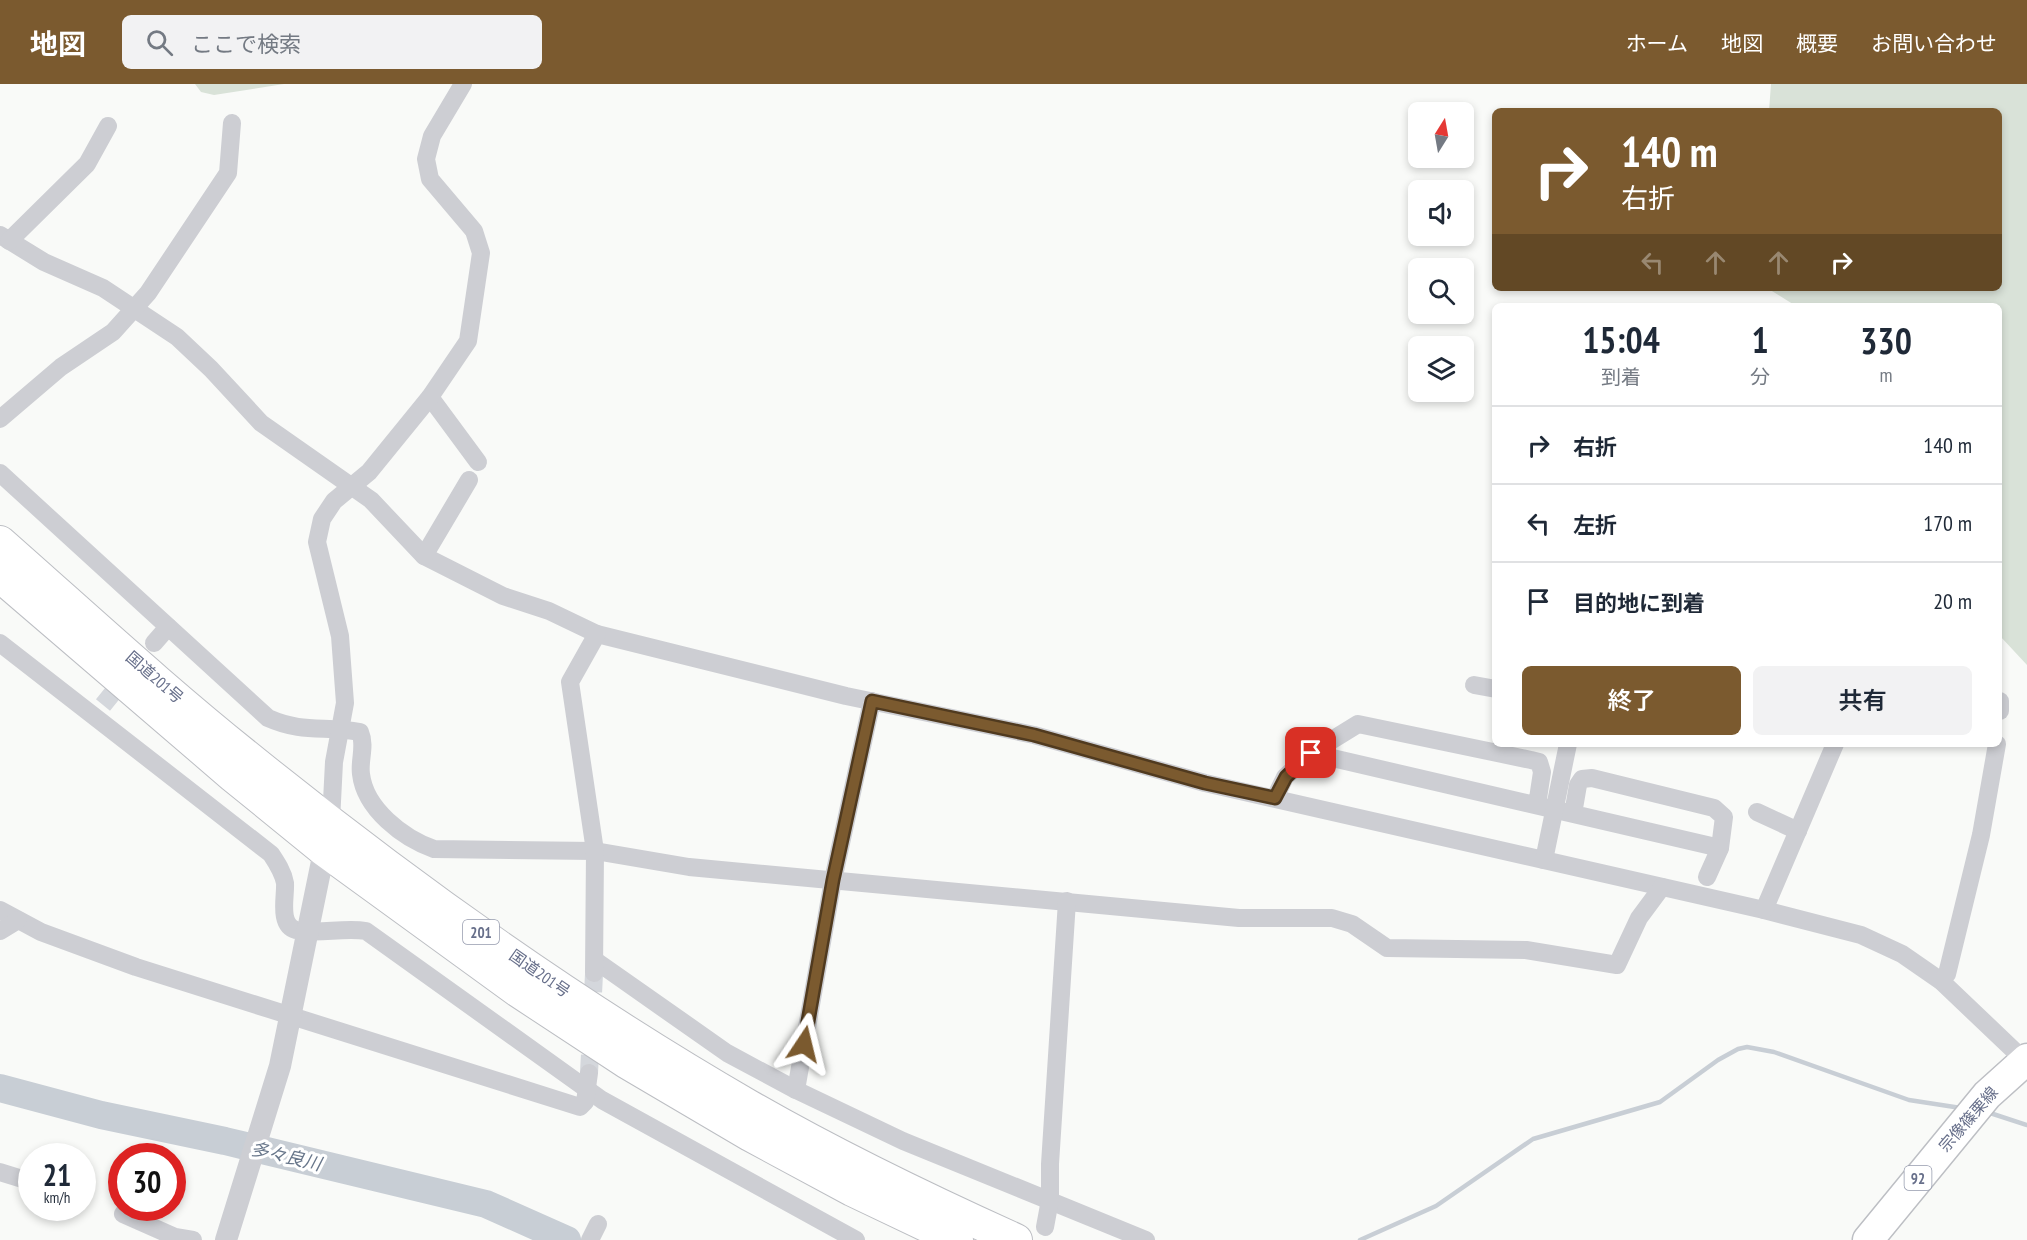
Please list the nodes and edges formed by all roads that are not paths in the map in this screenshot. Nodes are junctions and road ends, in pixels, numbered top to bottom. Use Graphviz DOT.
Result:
graph roads {
  1 [pos="463,84"];
  2 [pos="232,123"];
  3 [pos="108,126"];
  4 [pos="5,238"];
  5 [pos="135,309"];
  6 [pos="430,397"];
  7 [pos="0,419"];
  8 [pos="478,462"];
  9 [pos="0,473"];
  10 [pos="469,480"];
  11 [pos="352,488"];
  12 [pos="0,542"];
  13 [pos="424,556"];
  14 [pos="0,576"];
  15 [pos="168,627"];
  16 [pos="597,634"];
  17 [pos="0,643"];
  18 [pos="154,643"];
  19 [pos="1474,685"];
  20 [pos="1492,688"];
  21 [pos="872,701"];
  22 [pos="340,728"];
  23 [pos="1567,747"];
  24 [pos="1834,747"];
  25 [pos="1996,747"];
  26 [pos="1311,753"];
  27 [pos="1275,798"];
  28 [pos="1546,807"];
  29 [pos="1757,812"];
  30 [pos="1574,814"];
  31 [pos="1798,831"];
  32 [pos="328,836"];
  33 [pos="1720,848"];
  34 [pos="595,851"];
  35 [pos="1544,860"];
  36 [pos="1707,877"];
  37 [pos="833,880"];
  38 [pos="1662,887"];
  39 [pos="1067,901"];
  40 [pos="0,910"];
  41 [pos="1764,910"];
  42 [pos="18,920"];
  43 [pos="0,931"];
  44 [pos="309,931"];
  45 [pos="1941,981"];
  46 [pos="290,1015"];
  47 [pos="2026,1060"];
  48 [pos="589,1082"];
  49 [pos="796,1090"];
  50 [pos="0,1172"];
  51 [pos="18,1178"];
  52 [pos="1050,1200"];
  53 [pos="139,1221"];
  54 [pos="1046,1227"];
  55 [pos="1875,1237"];
  56 [pos="193,1240"];
  57 [pos="226,1240"];
  58 [pos="856,1240"];
  59 [pos="957,1240"];
  60 [pos="1016,1240"];
  61 [pos="1146,1240"];
  1 -- 6 [label="street"];
  2 -- 5 [label="street"];
  3 -- 4 [label="street"];
  4 -- 5 [label="street"];
  5 -- 7 [label="street"];
  5 -- 11 [label="street"];
  6 -- 8 [label="street"];
  6 -- 11 [label="street"];
  9 -- 15 [label="street"];
  10 -- 13 [label="street"];
  11 -- 13 [label="street"];
  11 -- 22 [label="street"];
  12 -- 32 [label="highway, 国道201号 / 201"];
  13 -- 16 [label="street"];
  14 -- 32 [label="highway, 国道201号 / 201"];
  15 -- 18 [label="street"];
  15 -- 22 [label="street"];
  16 -- 21 [label="street"];
  16 -- 34 [label="street"];
  17 -- 44 [label="street"];
  19 -- 20 [label="street"];
  21 -- 27 [label="street"];
  21 -- 37 [label="street"];
  22 -- 32 [label="street"];
  22 -- 34 [label="street"];
  23 -- 28 [label="street"];
  24 -- 31 [label="street"];
  25 -- 45 [label="street"];
  26 -- 27 [label="street"];
  26 -- 28 [label="street"];
  26 -- 28 [label="street"];
  27 -- 35 [label="street"];
  28 -- 30 [label="street"];
  28 -- 35 [label="street"];
  29 -- 31 [label="street"];
  30 -- 33 [label="street"];
  30 -- 33 [label="street"];
  31 -- 41 [label="street"];
  32 -- 44 [label="street"];
  32 -- 59 [label="highway, 国道201号 / 201"];
  32 -- 60 [label="highway, 国道201号 / 201"];
  33 -- 36 [label="street"];
  34 -- 37 [label="street"];
  34 -- 49 [label="street"];
  35 -- 38 [label="street"];
  37 -- 39 [label="street"];
  37 -- 49 [label="street"];
  38 -- 39 [label="street"];
  38 -- 41 [label="street"];
  39 -- 52 [label="street"];
  40 -- 42 [label="street"];
  41 -- 45 [label="street"];
  42 -- 43 [label="street"];
  42 -- 46 [label="street"];
  44 -- 46 [label="street"];
  44 -- 48 [label="street"];
  45 -- 47 [label="street"];
  46 -- 48 [label="street"];
  46 -- 57 [label="street"];
  47 -- 55 [label="main road, 宗像篠栗線 / 92"];
  48 -- 58 [label="street"];
  49 -- 52 [label="street"];
  50 -- 51 [label="street"];
  52 -- 54 [label="street"];
  52 -- 61 [label="street"];
  53 -- 56 [label="street"];
}
